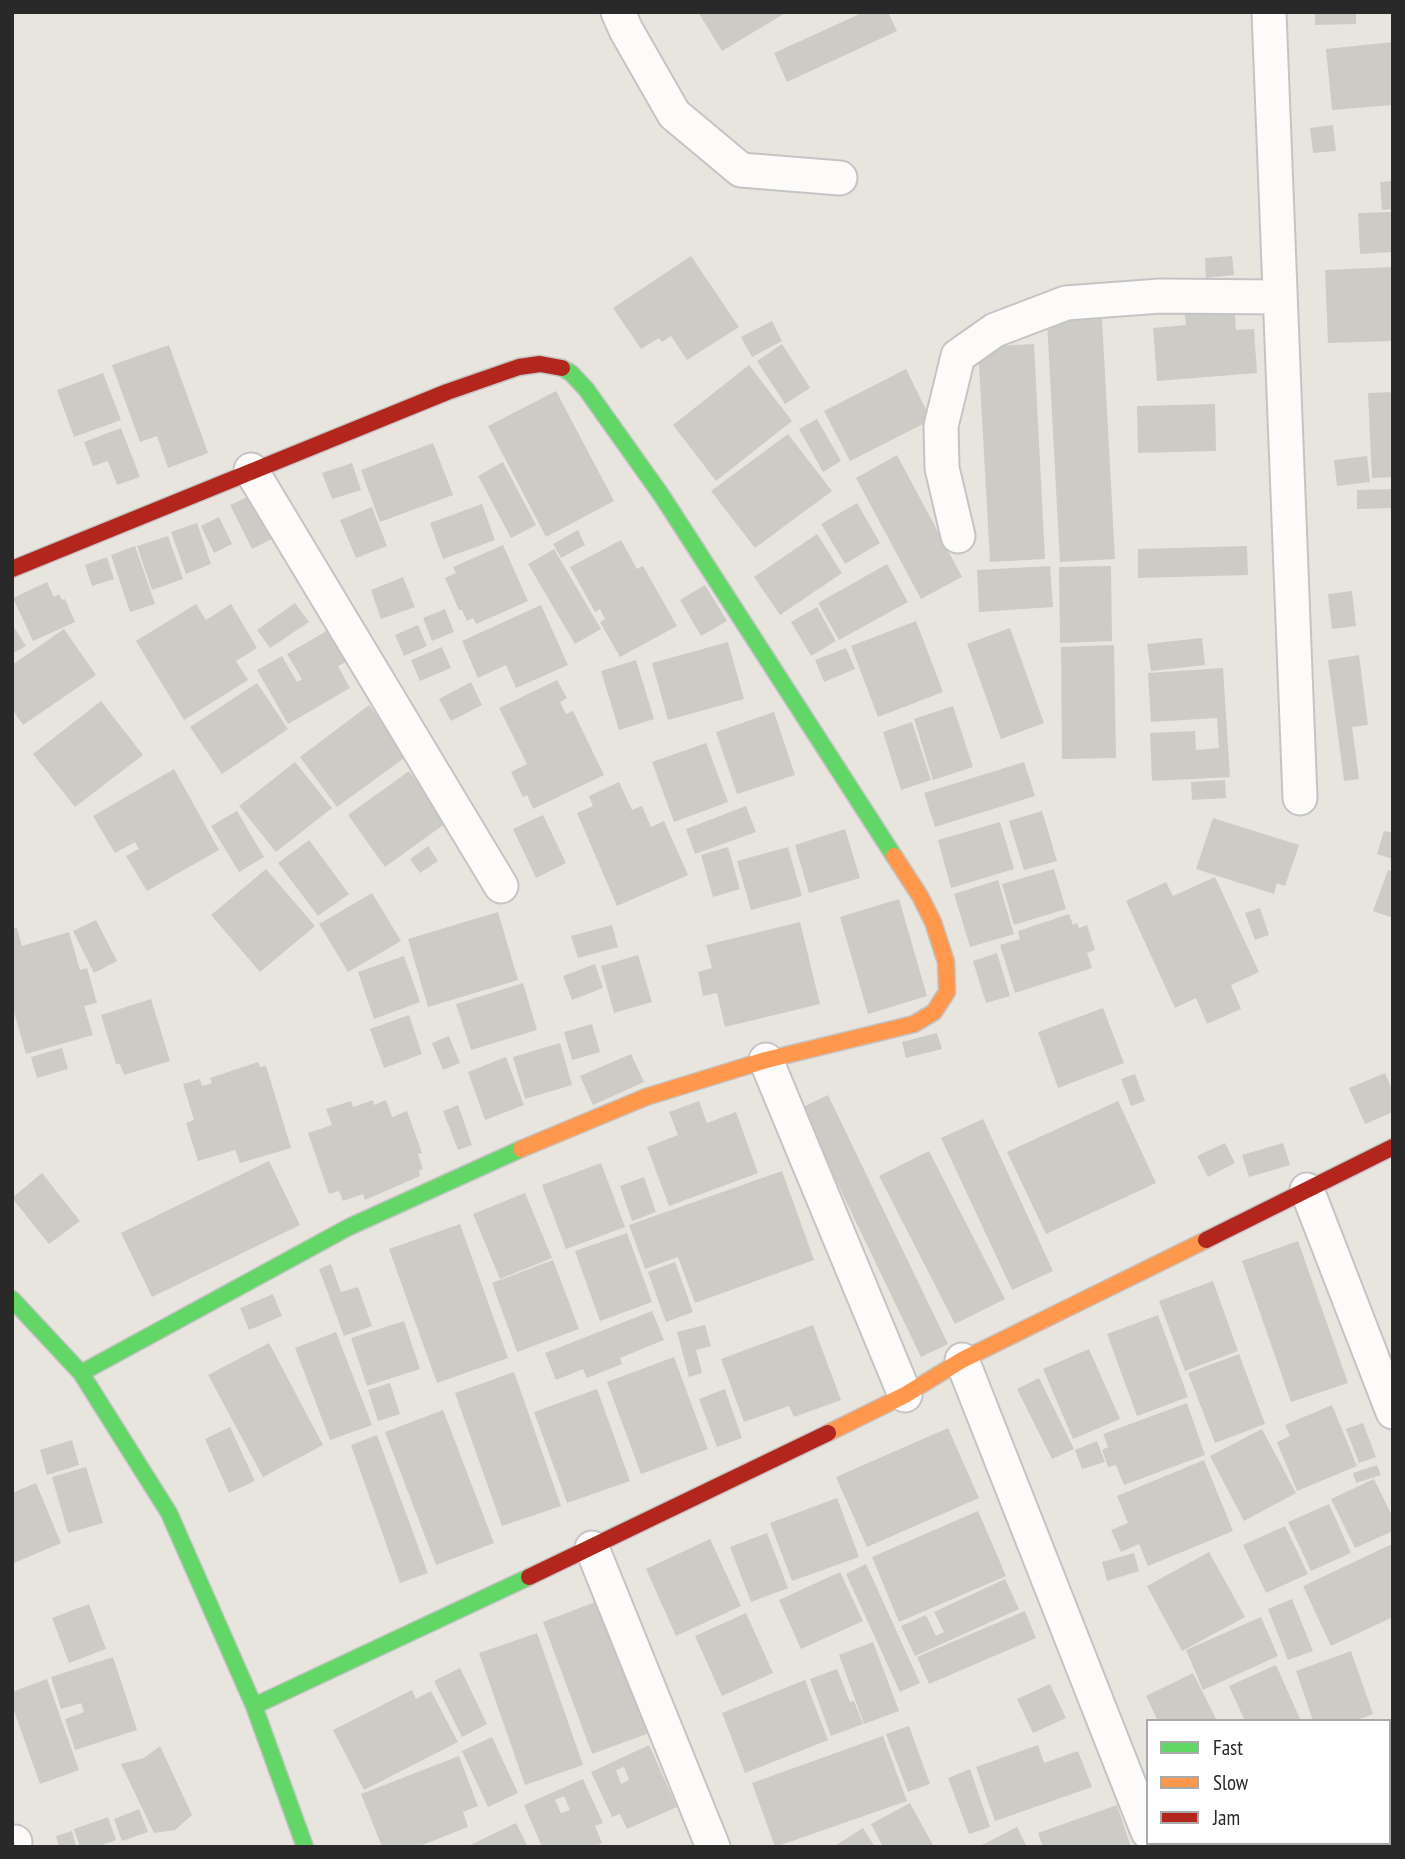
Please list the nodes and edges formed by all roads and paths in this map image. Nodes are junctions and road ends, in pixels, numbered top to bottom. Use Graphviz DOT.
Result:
graph roads {
  1 [pos="618,12"];
  2 [pos="1249,12"];
  3 [pos="1269,12"];
  4 [pos="1271,54"];
  5 [pos="840,178"];
  6 [pos="1280,297"];
  7 [pos="251,470"];
  8 [pos="958,536"];
  9 [pos="12,569"];
  10 [pos="1300,798"];
  11 [pos="501,886"];
  12 [pos="766,1060"];
  13 [pos="1393,1147"];
  14 [pos="1307,1190"];
  15 [pos="12,1299"];
  16 [pos="962,1360"];
  17 [pos="81,1373"];
  18 [pos="905,1395"];
  19 [pos="1393,1412"];
  20 [pos="592,1548"];
  21 [pos="254,1706"];
  22 [pos="1146,1827"];
  23 [pos="305,1847"];
  24 [pos="713,1847"];
  1 -- 5 [label="street"];
  2 -- 4 [label="street"];
  3 -- 4 [label="street"];
  4 -- 6 [label="street"];
  6 -- 8 [label="street"];
  6 -- 10 [label="street"];
  7 -- 9 [label="street"];
  7 -- 11 [label="street"];
  7 -- 12 [label="street"];
  12 -- 17 [label="street"];
  12 -- 18 [label="street"];
  13 -- 14 [label="street"];
  14 -- 16 [label="street"];
  14 -- 19 [label="street"];
  15 -- 17 [label="street"];
  16 -- 18 [label="street"];
  16 -- 22 [label="street"];
  17 -- 21 [label="street"];
  18 -- 20 [label="street"];
  20 -- 21 [label="street"];
  20 -- 24 [label="street"];
  21 -- 23 [label="street"];
}
